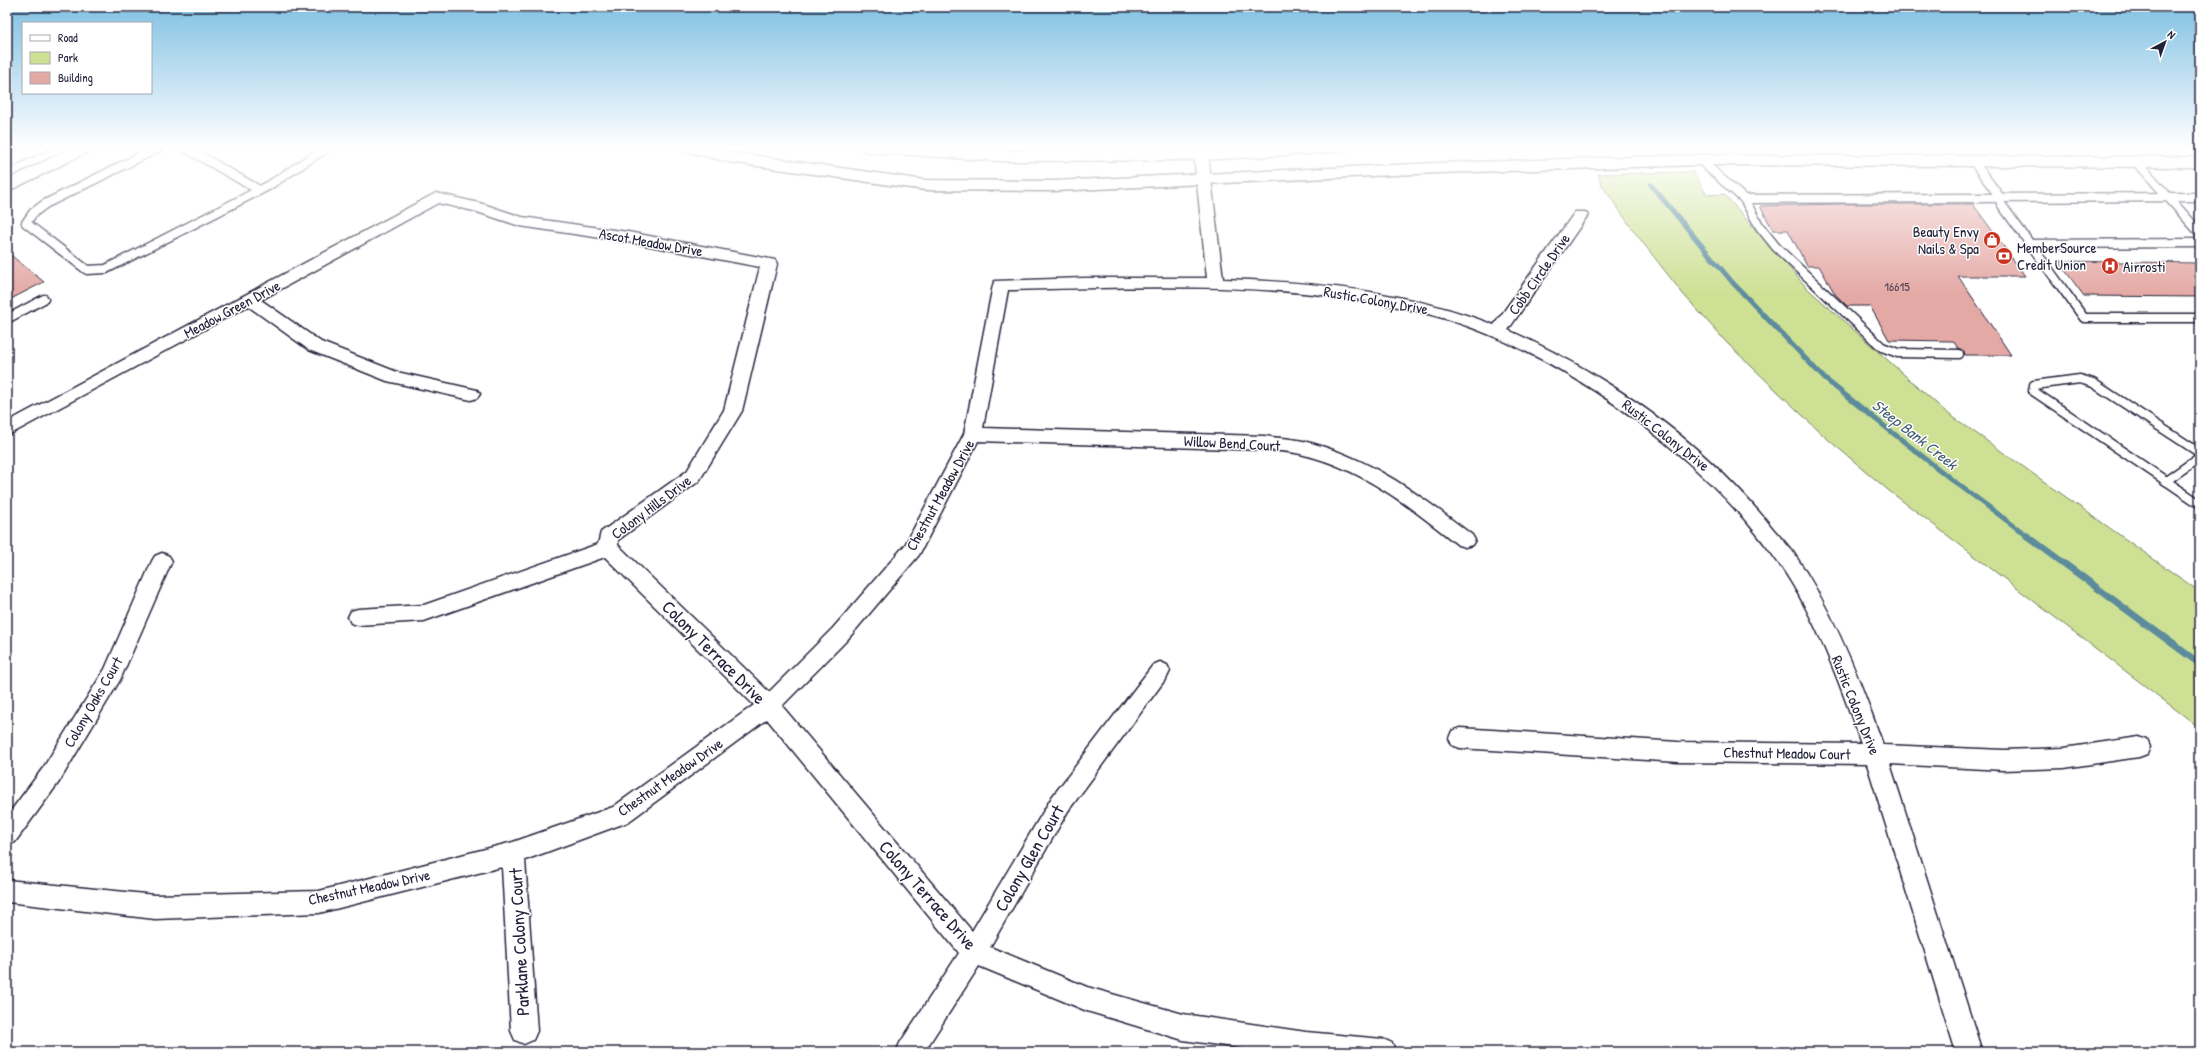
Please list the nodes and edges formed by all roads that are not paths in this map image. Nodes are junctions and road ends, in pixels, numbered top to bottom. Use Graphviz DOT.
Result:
graph roads {
  1 [pos="61,196"];
  2 [pos="247,196"];
  3 [pos="1208,196"];
  4 [pos="1741,196"];
  5 [pos="1963,196"];
  6 [pos="1999,196"];
  7 [pos="2070,196"];
  8 [pos="2168,197"];
  9 [pos="2200,197"];
  10 [pos="1744,199"];
  11 [pos="458,202"];
  12 [pos="1580,215"];
  13 [pos="2200,233"];
  14 [pos="2200,243"];
  15 [pos="2030,244"];
  16 [pos="750,260"];
  17 [pos="1215,281"];
  18 [pos="1001,284"];
  19 [pos="44,300"];
  20 [pos="250,300"];
  21 [pos="2200,318"];
  22 [pos="7,319"];
  23 [pos="1497,333"];
  24 [pos="1959,354"];
  25 [pos="471,394"];
  26 [pos="7,430"];
  27 [pos="973,434"];
  28 [pos="2200,453"];
  29 [pos="2200,457"];
  30 [pos="2166,481"];
  31 [pos="2200,504"];
  32 [pos="1466,540"];
  33 [pos="608,548"];
  34 [pos="162,561"];
  35 [pos="358,616"];
  36 [pos="1160,671"];
  37 [pos="768,706"];
  38 [pos="1460,738"];
  39 [pos="2138,747"];
  40 [pos="1876,754"];
  41 [pos="7,834"];
  42 [pos="514,853"];
  43 [pos="7,891"];
  44 [pos="974,952"];
  45 [pos="524,1031"];
  46 [pos="909,1052"];
  47 [pos="1383,1052"];
  48 [pos="1969,1052"];
  1 -- 2 [label="lane"];
  3 -- 17 [label="street"];
  4 -- 10 [label="lane"];
  5 -- 10 [label="lane"];
  6 -- 15 [label="lane"];
  7 -- 8 [label="lane"];
  8 -- 9 [label="lane"];
  8 -- 13 [label="lane"];
  10 -- 24 [label="lane"];
  11 -- 16 [label="street, Ascot Meadow Drive"];
  11 -- 20 [label="street, Meadow Green Drive"];
  12 -- 23 [label="street, Cobb Circle Drive"];
  14 -- 15 [label="lane"];
  15 -- 21 [label="lane"];
  16 -- 33 [label="street, Colony Hills Drive"];
  17 -- 18 [label="street, Rustic Colony Drive"];
  17 -- 23 [label="street, Rustic Colony Drive"];
  18 -- 27 [label="street, Chestnut Meadow Drive"];
  19 -- 22 [label="lane"];
  20 -- 25 [label="street"];
  20 -- 26 [label="street, Meadow Green Drive"];
  23 -- 40 [label="street, Rustic Colony Drive"];
  27 -- 32 [label="street, Willow Bend Court"];
  27 -- 37 [label="street, Chestnut Meadow Drive"];
  28 -- 30 [label="lane"];
  29 -- 30 [label="lane"];
  30 -- 31 [label="lane"];
  33 -- 35 [label="street, Colony Hills Drive"];
  33 -- 37 [label="street, Colony Terrace Drive"];
  34 -- 41 [label="street, Colony Oaks Court"];
  36 -- 44 [label="street, Colony Glen Court"];
  37 -- 42 [label="street, Chestnut Meadow Drive"];
  37 -- 44 [label="street, Colony Terrace Drive"];
  38 -- 40 [label="street, Chestnut Meadow Court"];
  39 -- 40 [label="street, Chestnut Meadow Court"];
  40 -- 48 [label="street, Rustic Colony Drive"];
  42 -- 43 [label="street, Chestnut Meadow Drive"];
  42 -- 45 [label="street, Parklane Colony Court"];
  44 -- 46 [label="street, Colony Glen Court"];
  44 -- 47 [label="street, Colony Terrace Drive"];
}
